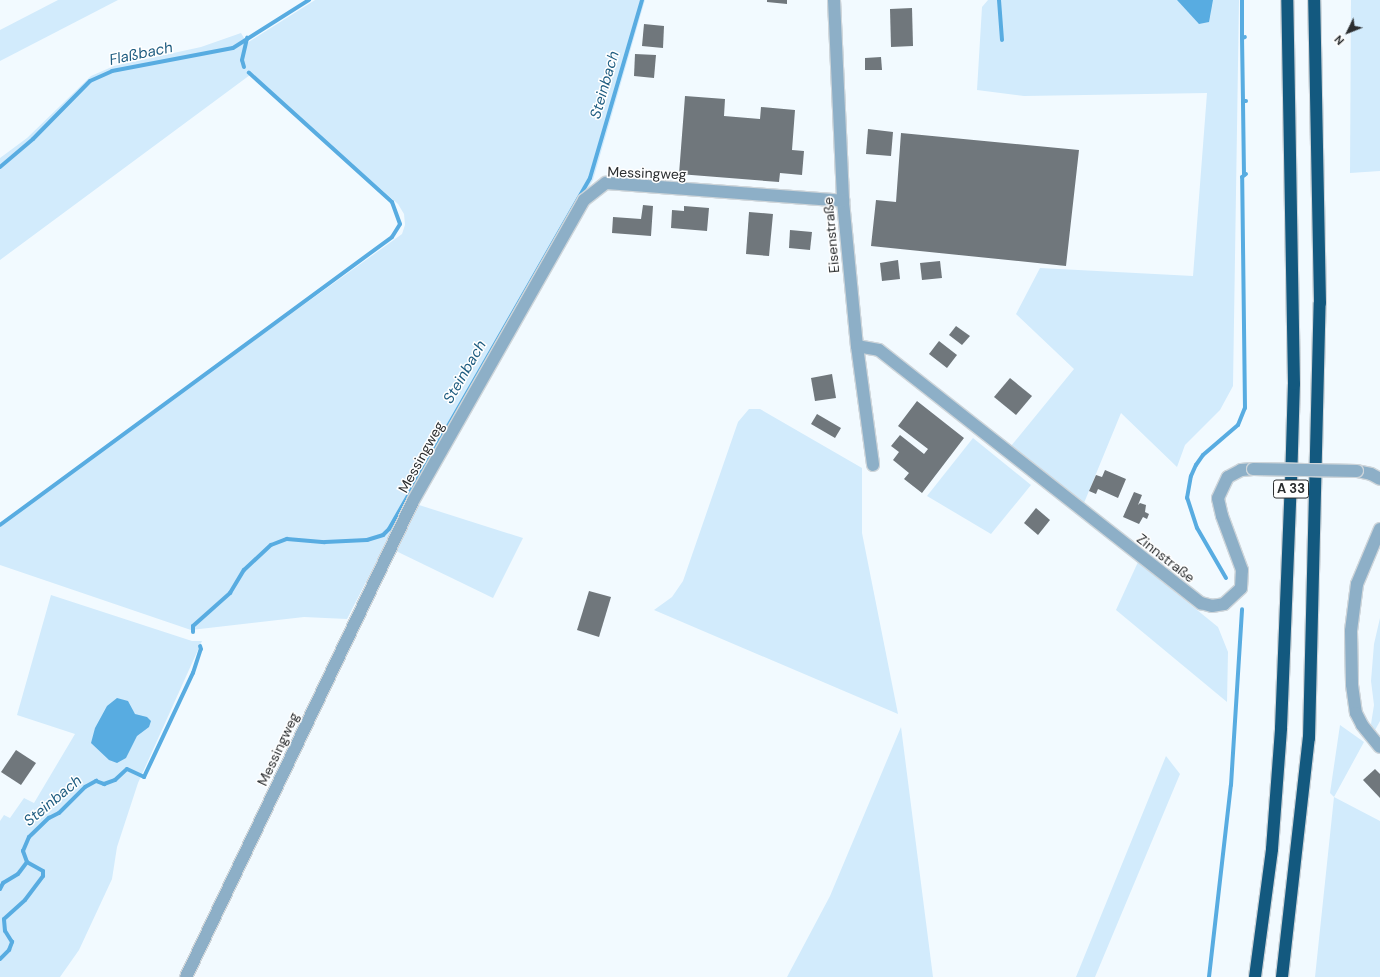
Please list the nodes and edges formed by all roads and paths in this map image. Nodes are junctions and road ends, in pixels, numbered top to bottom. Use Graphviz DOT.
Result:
graph roads {
  1 [pos="834,0"];
  2 [pos="1287,0"];
  3 [pos="1314,0"];
  4 [pos="843,201"];
  5 [pos="857,346"];
  6 [pos="873,465"];
  7 [pos="1380,479"];
  8 [pos="1380,529"];
  9 [pos="1380,747"];
  10 [pos="186,977"];
  11 [pos="1255,977"];
  12 [pos="1282,977"];
  1 -- 4 [label="street, Eisenstraße"];
  2 -- 11 [label="highway, A 33"];
  3 -- 12 [label="highway, A 33"];
  4 -- 5 [label="street, Eisenstraße"];
  4 -- 10 [label="street, Messingweg"];
  5 -- 6 [label="street, Eisenstraße"];
  5 -- 7 [label="street, Zinnstraße, bridge"];
  8 -- 9 [label="street"];
}
